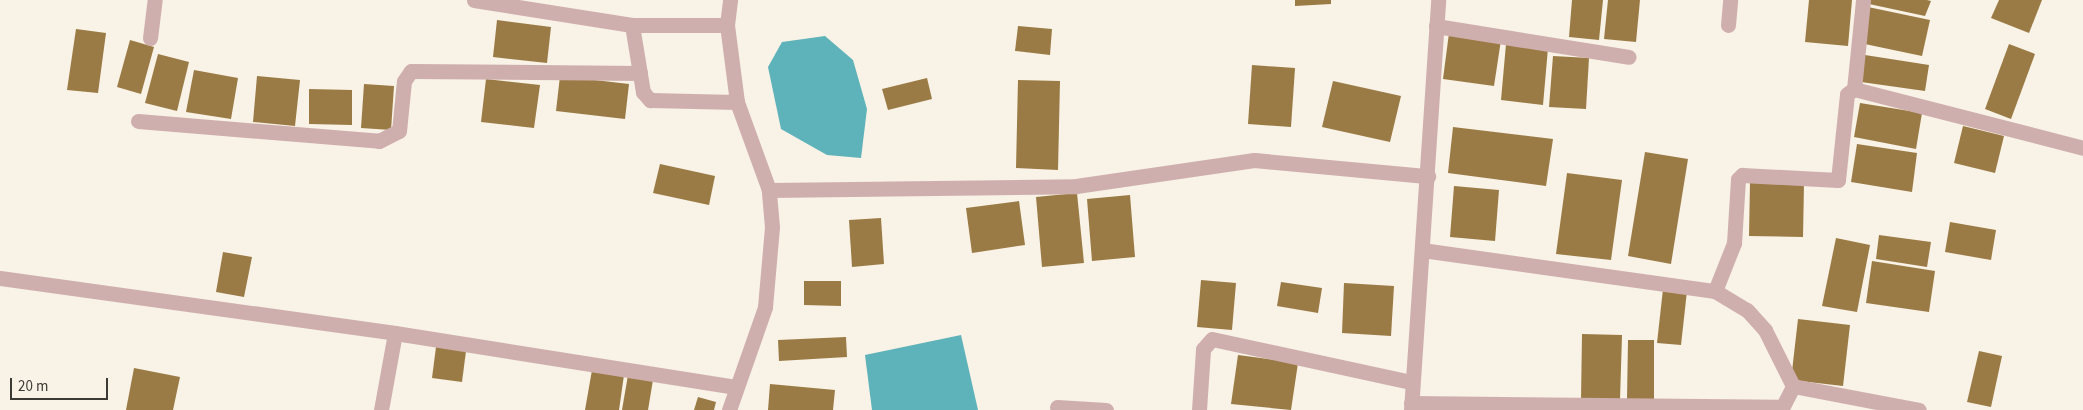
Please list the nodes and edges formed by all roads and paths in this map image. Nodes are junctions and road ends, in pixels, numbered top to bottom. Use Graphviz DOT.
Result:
graph roads {
  1 [pos="155,0"];
  2 [pos="474,0"];
  3 [pos="730,0"];
  4 [pos="1438,0"];
  5 [pos="1730,0"];
  6 [pos="1863,0"];
  7 [pos="632,25"];
  8 [pos="727,25"];
  9 [pos="1728,25"];
  10 [pos="1436,26"];
  11 [pos="150,38"];
  12 [pos="1629,57"];
  13 [pos="640,73"];
  14 [pos="1854,89"];
  15 [pos="737,102"];
  16 [pos="138,121"];
  17 [pos="2083,148"];
  18 [pos="1428,176"];
  19 [pos="769,190"];
  20 [pos="1422,250"];
  21 [pos="0,278"];
  22 [pos="1715,291"];
  23 [pos="395,333"];
  24 [pos="1411,382"];
  25 [pos="1793,386"];
  26 [pos="736,387"];
  27 [pos="1057,407"];
  28 [pos="1411,407"];
  29 [pos="1781,409"];
  30 [pos="380,410"];
  31 [pos="729,410"];
  32 [pos="1106,410"];
  33 [pos="1199,410"];
  34 [pos="1919,410"];
  1 -- 11 [label="street"];
  2 -- 7 [label="street"];
  3 -- 8 [label="street"];
  4 -- 10 [label="street"];
  5 -- 9 [label="street"];
  6 -- 14 [label="street"];
  7 -- 8 [label="street"];
  7 -- 13 [label="street"];
  8 -- 15 [label="street"];
  10 -- 12 [label="street"];
  10 -- 18 [label="street"];
  13 -- 15 [label="street"];
  13 -- 16 [label="street"];
  14 -- 17 [label="street"];
  14 -- 22 [label="street"];
  15 -- 19 [label="street"];
  18 -- 19 [label="street"];
  18 -- 20 [label="street"];
  19 -- 26 [label="street"];
  20 -- 22 [label="street"];
  20 -- 24 [label="street"];
  21 -- 23 [label="street"];
  22 -- 25 [label="street"];
  23 -- 26 [label="street"];
  23 -- 30 [label="street"];
  24 -- 28 [label="street"];
  24 -- 33 [label="street"];
  25 -- 29 [label="street"];
  25 -- 34 [label="street"];
  26 -- 31 [label="street"];
  27 -- 32 [label="street"];
  28 -- 29 [label="street"];
}
